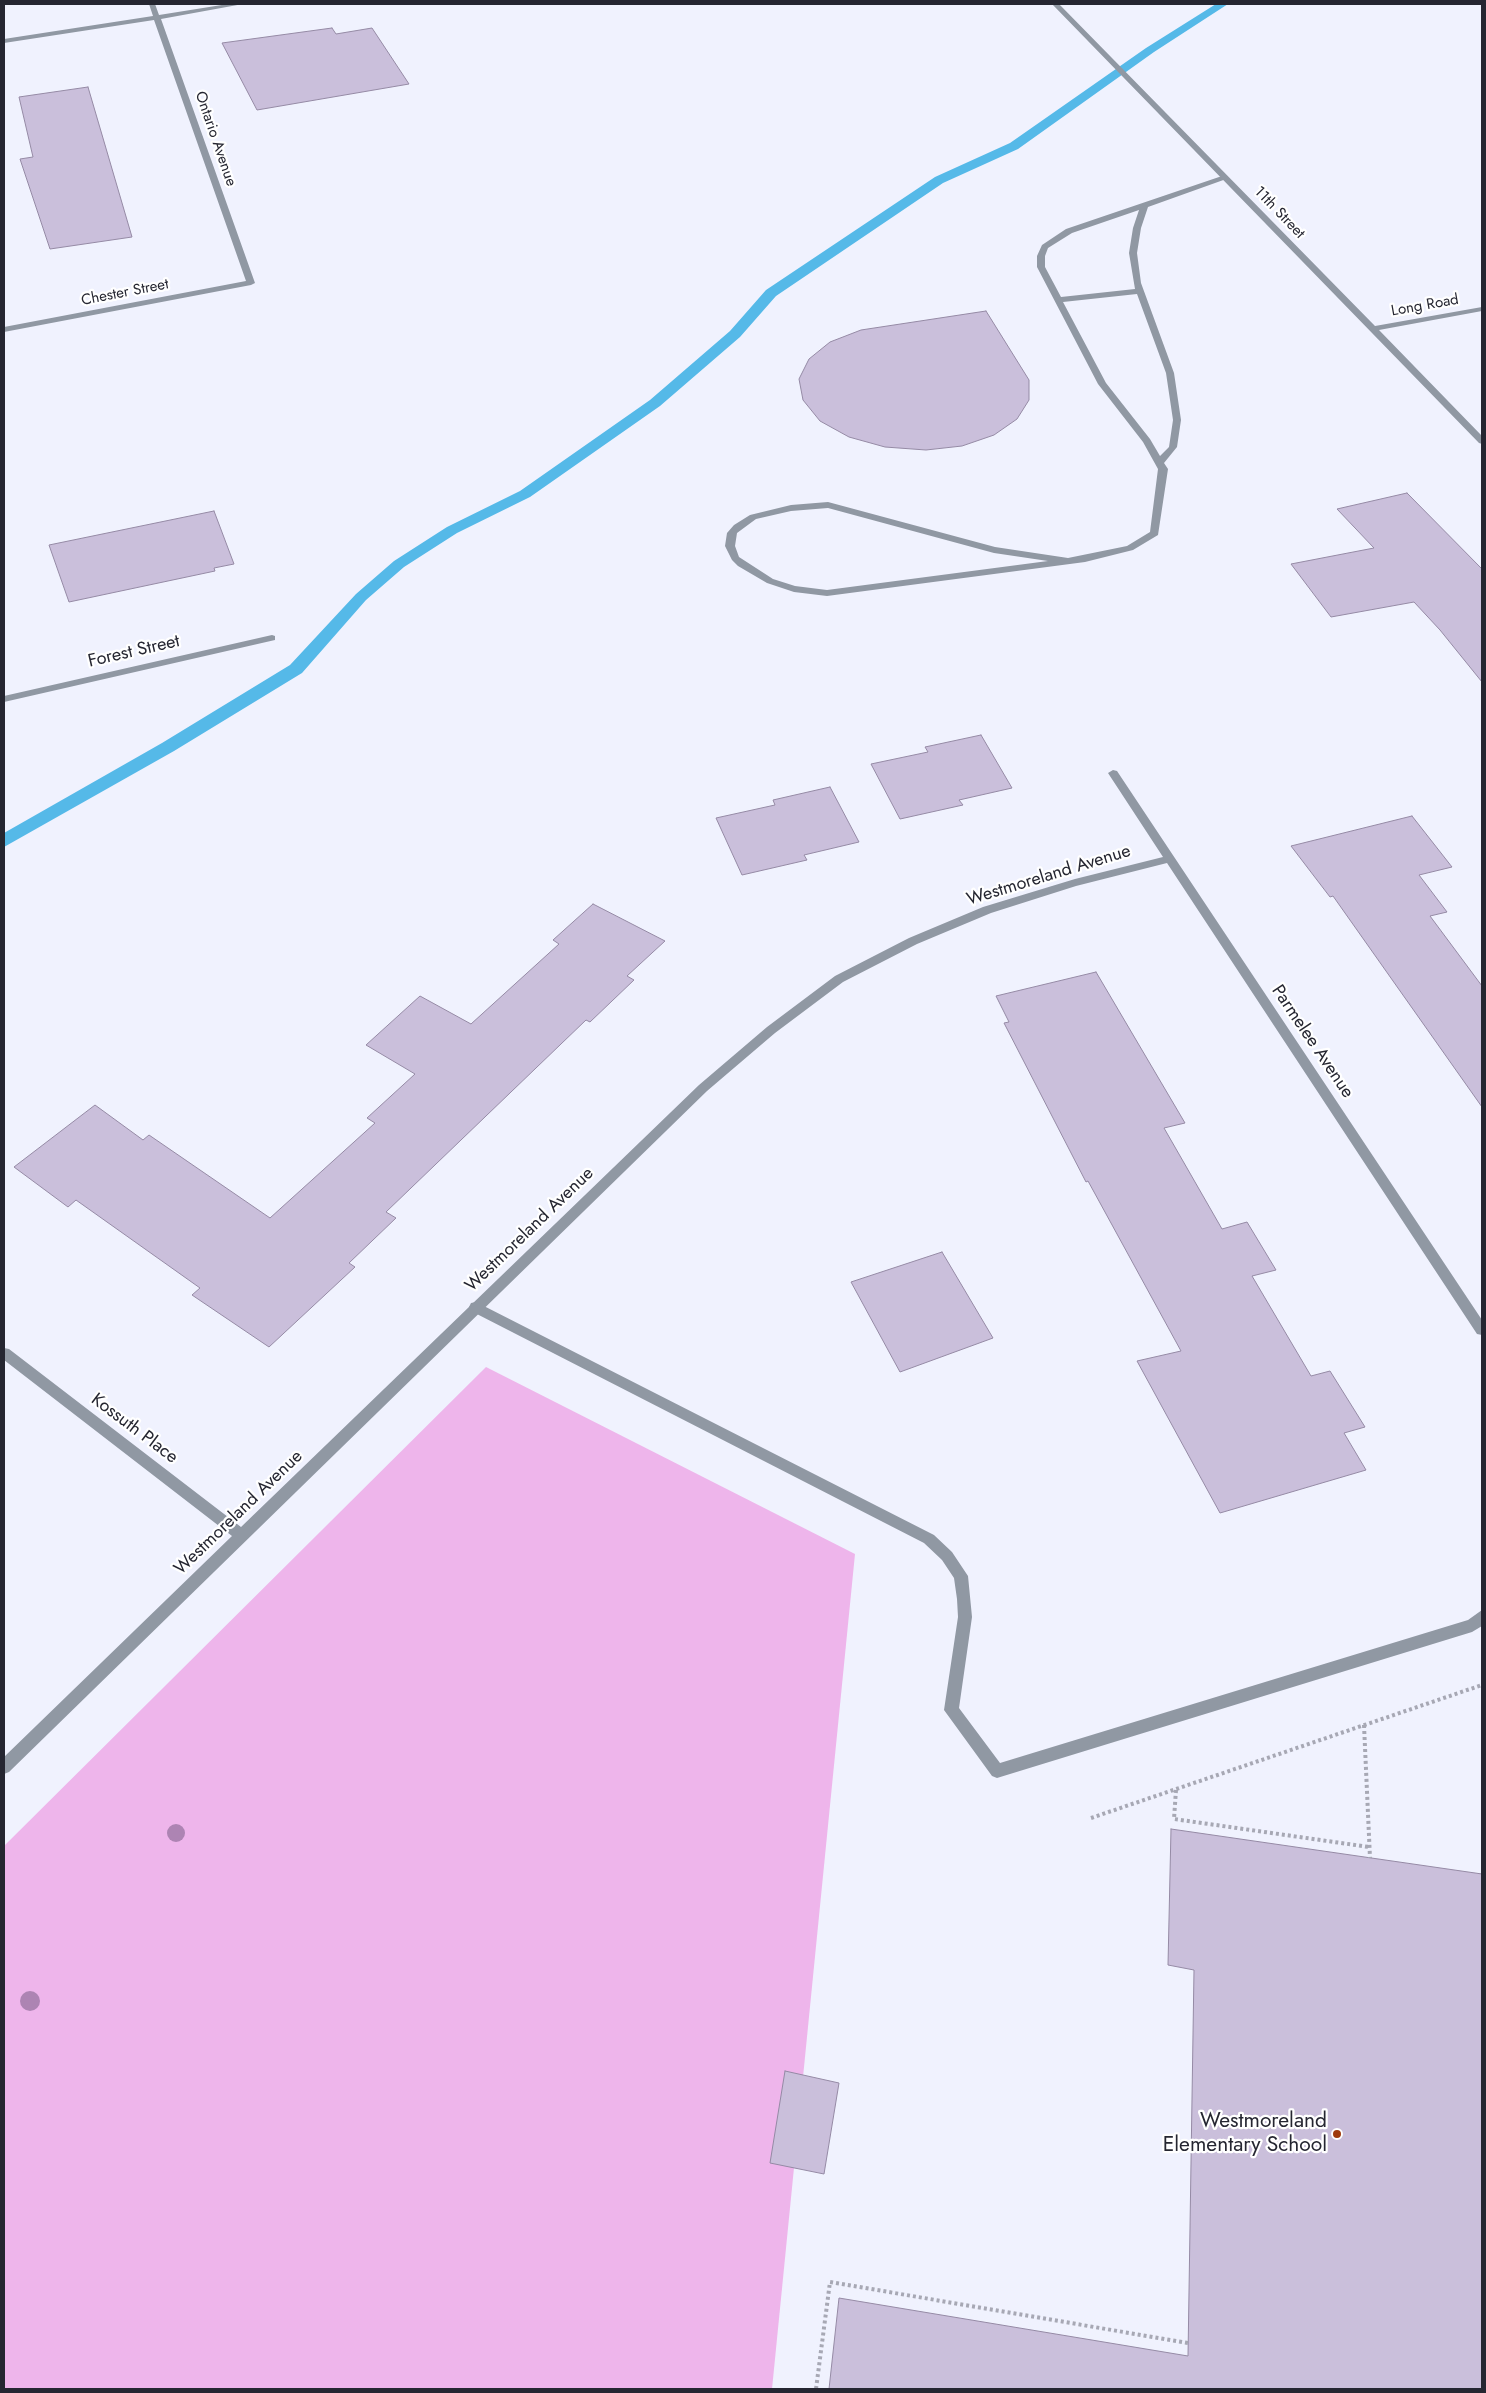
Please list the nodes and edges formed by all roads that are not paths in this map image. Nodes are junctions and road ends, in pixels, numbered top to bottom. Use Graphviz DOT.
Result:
graph roads {
  1 [pos="152,4"];
  2 [pos="240,4"];
  3 [pos="1055,4"];
  4 [pos="157,17"];
  5 [pos="4,41"];
  6 [pos="1225,178"];
  7 [pos="1144,206"];
  8 [pos="251,283"];
  9 [pos="1140,292"];
  10 [pos="1058,300"];
  11 [pos="1482,309"];
  12 [pos="1373,329"];
  13 [pos="4,330"];
  14 [pos="1482,441"];
  15 [pos="1160,462"];
  16 [pos="1067,561"];
  17 [pos="272,638"];
  18 [pos="4,698"];
  19 [pos="1113,773"];
  20 [pos="1170,860"];
  21 [pos="476,1307"];
  22 [pos="1482,1330"];
  23 [pos="4,1353"];
  24 [pos="242,1534"];
  25 [pos="1482,1617"];
  26 [pos="4,1767"];
  1 -- 4 [label="street, Ontario Avenue"];
  2 -- 4 [label="street"];
  3 -- 6 [label="street, 11th Street"];
  4 -- 5 [label="street"];
  4 -- 8 [label="street, Ontario Avenue"];
  6 -- 7 [label="street"];
  6 -- 12 [label="street, 11th Street"];
  7 -- 9 [label="street"];
  7 -- 10 [label="street"];
  8 -- 13 [label="street, Chester Street"];
  9 -- 10 [label="street"];
  9 -- 15 [label="street"];
  10 -- 15 [label="street"];
  11 -- 12 [label="street, Long Road"];
  12 -- 14 [label="street, 11th Street"];
  15 -- 16 [label="street"];
  16 -- 16 [label="street"];
  17 -- 18 [label="street, Forest Street"];
  19 -- 20 [label="street, Parmelee Avenue"];
  20 -- 21 [label="street, Westmoreland Avenue"];
  20 -- 22 [label="street, Parmelee Avenue"];
  21 -- 24 [label="street, Westmoreland Avenue"];
  21 -- 25 [label="street"];
  23 -- 24 [label="street, Kossuth Place"];
  24 -- 26 [label="street, Westmoreland Avenue"];
}
